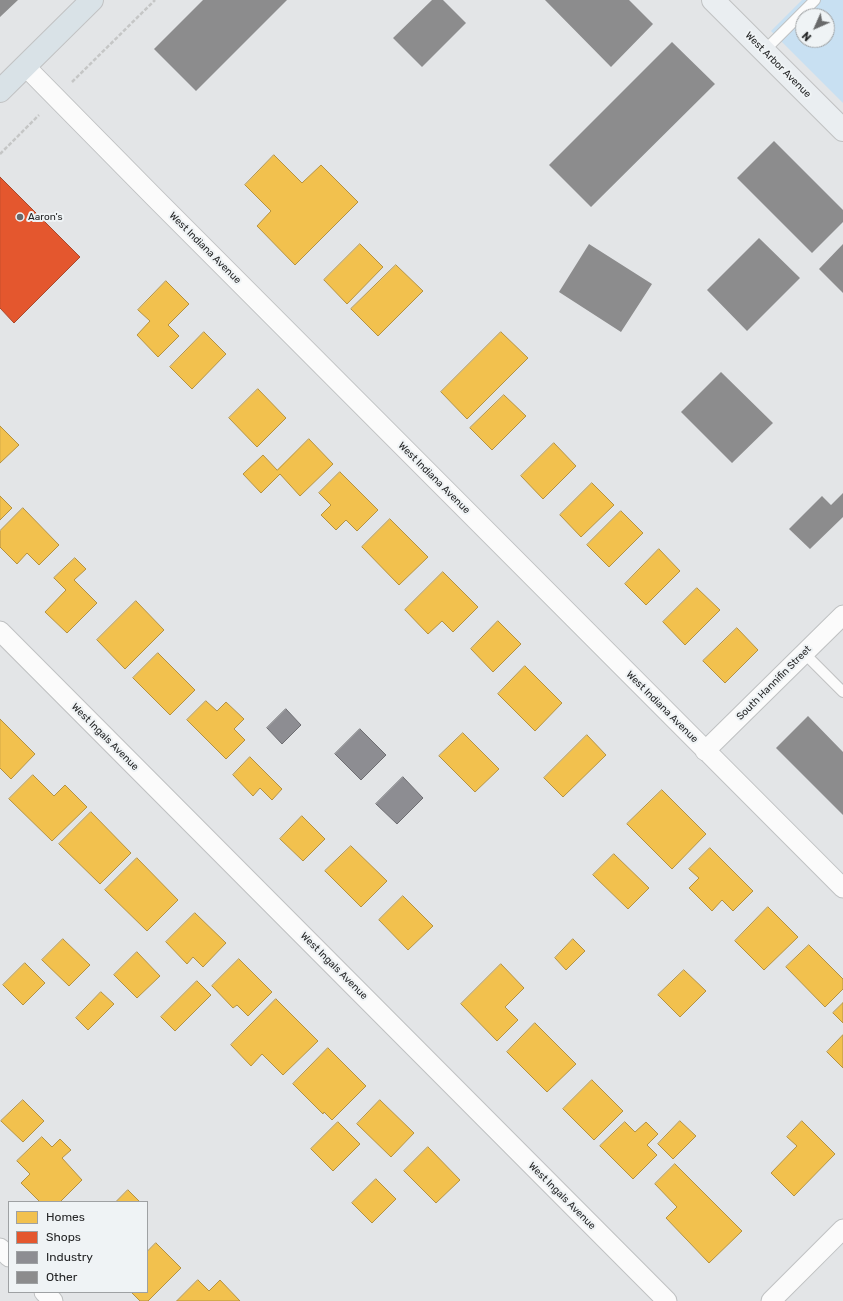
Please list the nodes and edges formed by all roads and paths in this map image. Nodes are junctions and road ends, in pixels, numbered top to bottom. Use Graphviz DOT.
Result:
graph roads {
  1 [pos="92,0"];
  2 [pos="155,0"];
  3 [pos="713,0"];
  4 [pos="815,0"];
  5 [pos="764,51"];
  6 [pos="25,66"];
  7 [pos="72,82"];
  8 [pos="0,91"];
  9 [pos="39,115"];
  10 [pos="843,130"];
  11 [pos="0,154"];
  12 [pos="843,615"];
  13 [pos="0,631"];
  14 [pos="804,653"];
  15 [pos="843,692"];
  16 [pos="705,751"];
  17 [pos="843,888"];
  18 [pos="843,1229"];
  19 [pos="0,1248"];
  20 [pos="8,1256"];
  21 [pos="45,1293"];
  22 [pos="53,1301"];
  23 [pos="667,1301"];
  24 [pos="771,1301"];
  1 -- 6 [label="main road"];
  2 -- 7 [label="path"];
  3 -- 5 [label="main road, West Arbor Avenue"];
  4 -- 5 [label="lane"];
  5 -- 10 [label="main road, West Arbor Avenue"];
  6 -- 8 [label="main road"];
  6 -- 16 [label="street, West Indiana Avenue"];
  9 -- 11 [label="path"];
  12 -- 14 [label="street, South Hannifin Street"];
  13 -- 23 [label="street, West Ingals Avenue"];
  14 -- 15 [label="lane"];
  14 -- 16 [label="street, South Hannifin Street"];
  16 -- 17 [label="street, West Indiana Avenue"];
  18 -- 24 [label="street"];
  19 -- 20 [label="street"];
  21 -- 22 [label="street"];
}
